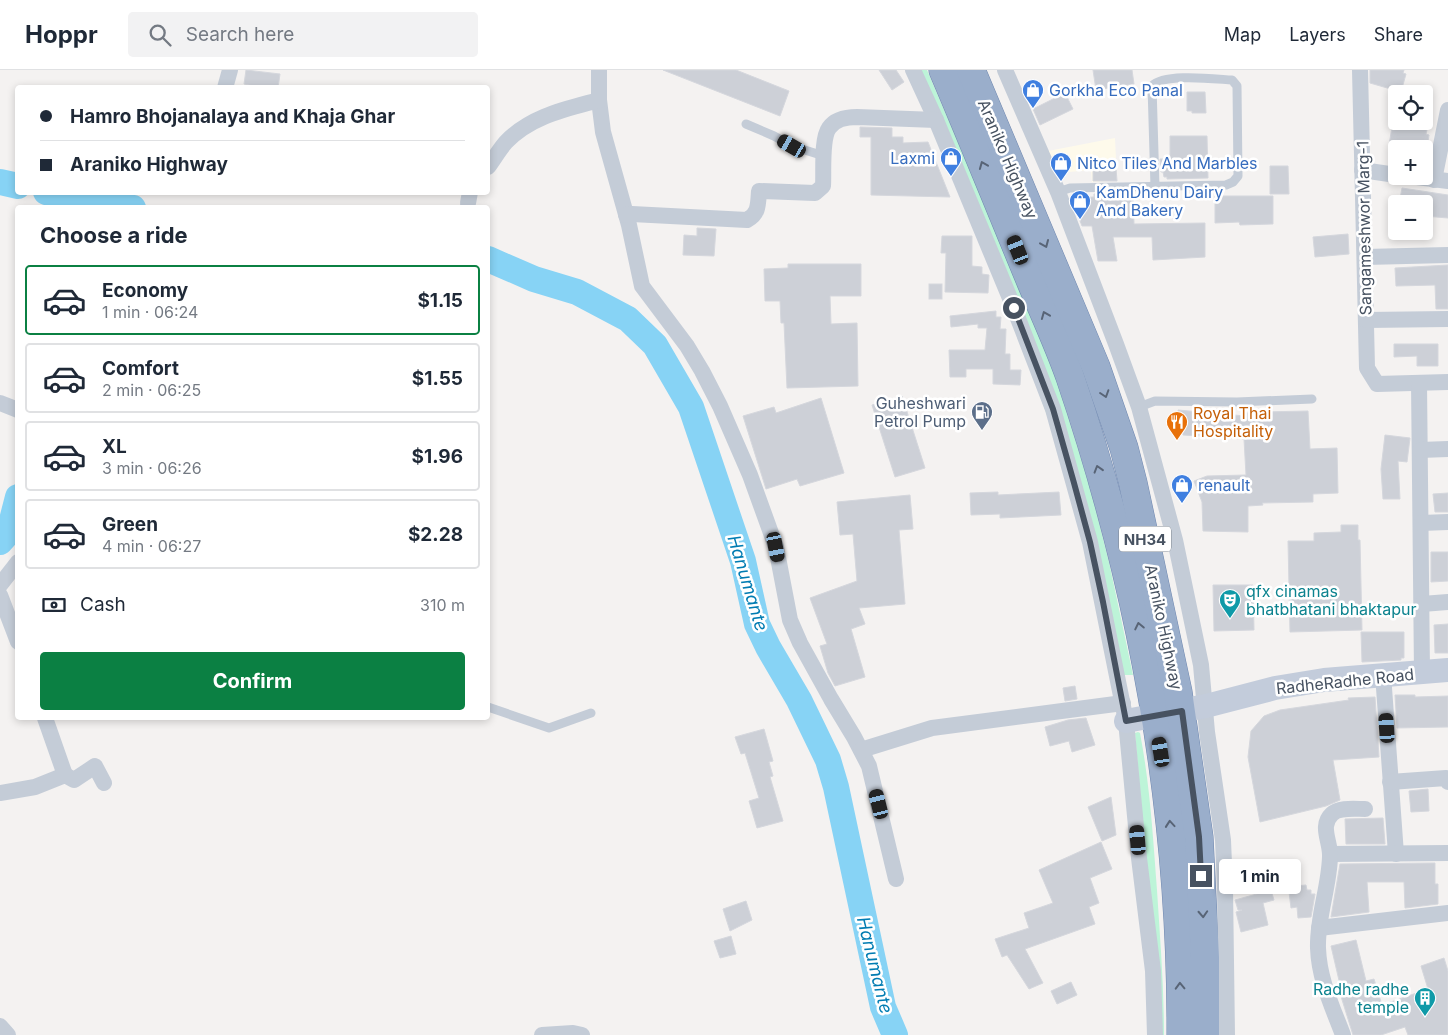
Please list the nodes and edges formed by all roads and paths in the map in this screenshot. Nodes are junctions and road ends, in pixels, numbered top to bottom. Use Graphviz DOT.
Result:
graph roads {
  1 [pos="230,70"];
  2 [pos="599,70"];
  3 [pos="913,70"];
  4 [pos="943,70"];
  5 [pos="971,70"];
  6 [pos="1005,70"];
  7 [pos="1360,70"];
  8 [pos="226,85"];
  9 [pos="599,100"];
  10 [pos="1448,110"];
  11 [pos="936,120"];
  12 [pos="746,124"];
  13 [pos="824,156"];
  14 [pos="490,164"];
  15 [pos="1362,170"];
  16 [pos="1388,173"];
  17 [pos="1441,181"];
  18 [pos="1155,187"];
  19 [pos="1058,192"];
  20 [pos="626,215"];
  21 [pos="1448,255"];
  22 [pos="1364,257"];
  23 [pos="1448,319"];
  24 [pos="1366,320"];
  25 [pos="1448,382"];
  26 [pos="1419,383"];
  27 [pos="1312,399"];
  28 [pos="0,403"];
  29 [pos="1138,407"];
  30 [pos="15,409"];
  31 [pos="1448,449"];
  32 [pos="1420,450"];
  33 [pos="1448,522"];
  34 [pos="1421,523"];
  35 [pos="15,566"];
  36 [pos="0,585"];
  37 [pos="0,595"];
  38 [pos="1448,602"];
  39 [pos="1422,604"];
  40 [pos="15,634"];
  41 [pos="1448,670"];
  42 [pos="1422,673"];
  43 [pos="1383,674"];
  44 [pos="490,708"];
  45 [pos="1194,708"];
  46 [pos="1125,712"];
  47 [pos="591,713"];
  48 [pos="1155,715"];
  49 [pos="46,720"];
  50 [pos="861,750"];
  51 [pos="65,775"];
  52 [pos="1390,782"];
  53 [pos="1448,782"];
  54 [pos="104,783"];
  55 [pos="0,793"];
  56 [pos="1364,809"];
  57 [pos="1448,853"];
  58 [pos="1330,854"];
  59 [pos="1396,854"];
  60 [pos="896,879"];
  61 [pos="1448,913"];
  62 [pos="1319,928"];
  63 [pos="0,1026"];
  64 [pos="8,1035"];
  65 [pos="542,1035"];
  66 [pos="582,1035"];
  67 [pos="1154,1035"];
  68 [pos="1180,1035"];
  69 [pos="1205,1035"];
  70 [pos="1227,1035"];
  71 [pos="1344,1035"];
  1 -- 8 [label="street"];
  2 -- 9 [label="street"];
  3 -- 11 [label="street"];
  48 -- 4 [label="highway, Araniko Highway / NH34, one-way"];
  5 -- 45 [label="highway, Araniko Highway / NH34, one-way"];
  6 -- 19 [label="street"];
  7 -- 15 [label="street, Sangameshwor Marg-1"];
  9 -- 14 [label="street"];
  9 -- 20 [label="street"];
  10 -- 17 [label="street"];
  11 -- 13 [label="street"];
  11 -- 46 [label="street"];
  12 -- 13 [label="lane"];
  13 -- 20 [label="street"];
  15 -- 16 [label="street"];
  15 -- 22 [label="street, Sangameshwor Marg-1"];
  18 -- 18 [label="lane"];
  18 -- 19 [label="lane"];
  19 -- 29 [label="street"];
  20 -- 50 [label="street"];
  21 -- 22 [label="street"];
  22 -- 24 [label="street, Sangameshwor Marg-1"];
  23 -- 24 [label="street"];
  24 -- 26 [label="street, Sangameshwor Marg-1"];
  25 -- 26 [label="street"];
  26 -- 32 [label="street"];
  27 -- 29 [label="lane"];
  28 -- 30 [label="street"];
  29 -- 45 [label="street"];
  31 -- 32 [label="street"];
  32 -- 34 [label="street"];
  33 -- 34 [label="street"];
  34 -- 39 [label="street"];
  35 -- 36 [label="street"];
  37 -- 40 [label="street"];
  38 -- 39 [label="street"];
  39 -- 42 [label="street"];
  41 -- 42 [label="main road, RadheRadhe Road"];
  42 -- 43 [label="main road, RadheRadhe Road"];
  43 -- 45 [label="main road, RadheRadhe Road"];
  43 -- 52 [label="street"];
  44 -- 47 [label="lane"];
  45 -- 48 [label="main road, RadheRadhe Road"];
  45 -- 69 [label="highway, Araniko Highway / NH34, one-way"];
  45 -- 70 [label="street"];
  46 -- 48 [label="main road, RadheRadhe Road"];
  46 -- 50 [label="street"];
  46 -- 67 [label="street"];
  68 -- 48 [label="highway, Araniko Highway / NH34, one-way"];
  49 -- 51 [label="street"];
  50 -- 60 [label="street"];
  51 -- 54 [label="street"];
  51 -- 55 [label="street"];
  52 -- 53 [label="street"];
  52 -- 59 [label="street"];
  56 -- 58 [label="street"];
  57 -- 59 [label="street"];
  58 -- 59 [label="street"];
  58 -- 62 [label="street"];
  61 -- 62 [label="street"];
  62 -- 71 [label="street"];
  63 -- 64 [label="street"];
  65 -- 66 [label="street"];
}
